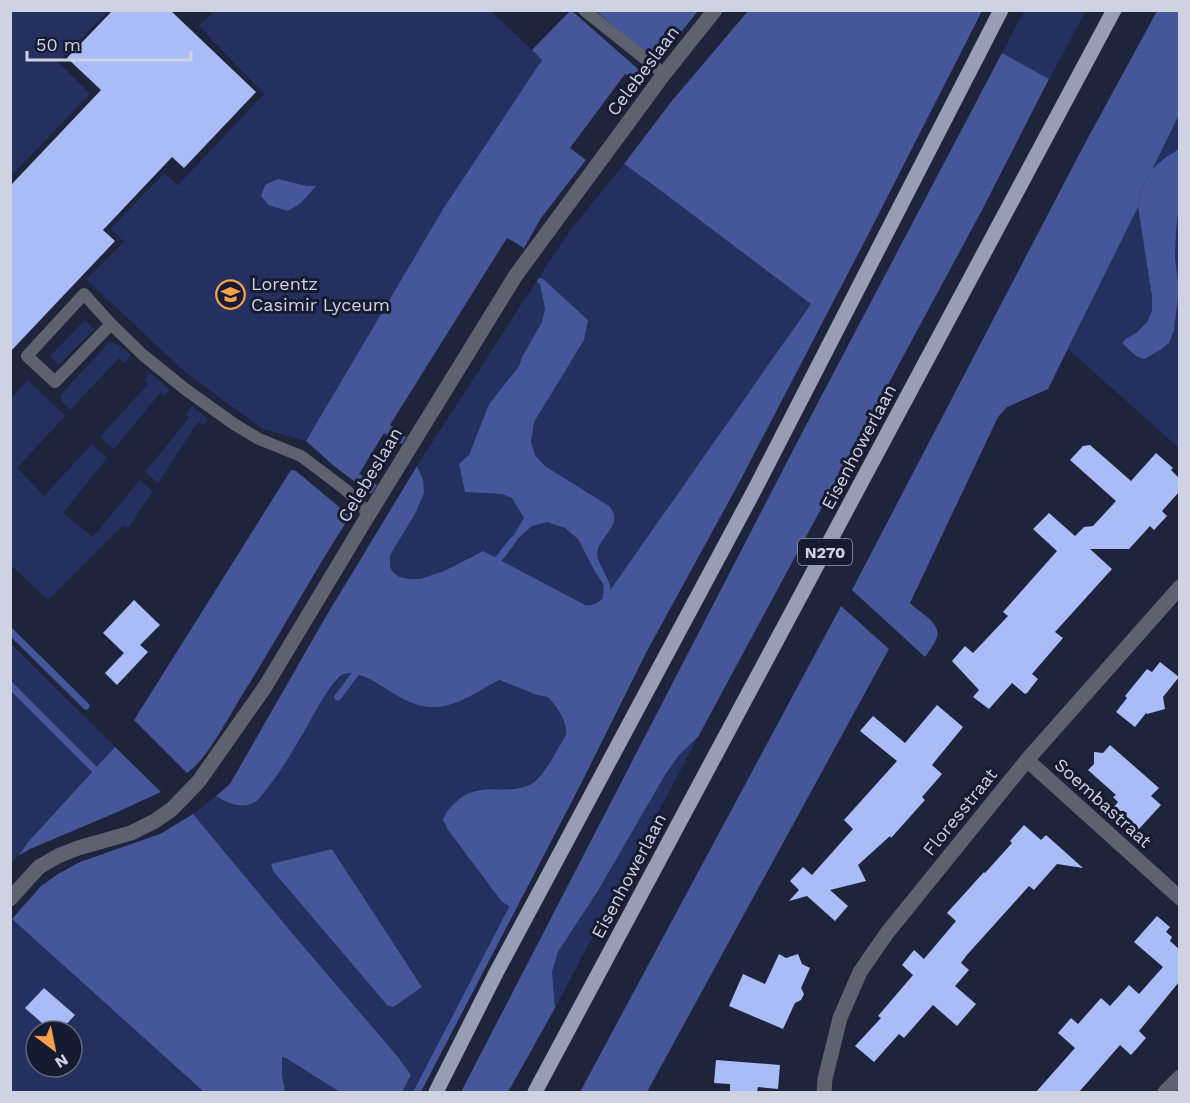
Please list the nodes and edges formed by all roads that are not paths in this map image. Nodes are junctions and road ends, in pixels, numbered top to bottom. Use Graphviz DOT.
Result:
graph roads {
  1 [pos="584,10"];
  2 [pos="716,10"];
  3 [pos="1001,10"];
  4 [pos="1114,10"];
  5 [pos="664,74"];
  6 [pos="111,324"];
  7 [pos="369,514"];
  8 [pos="1179,587"];
  9 [pos="1028,760"];
  10 [pos="1179,898"];
  11 [pos="10,899"];
  12 [pos="1179,1077"];
  13 [pos="436,1092"];
  14 [pos="535,1092"];
  15 [pos="824,1092"];
  16 [pos="1165,1092"];
  1 -- 5 [label="lane"];
  2 -- 5 [label="street, Celebeslaan"];
  3 -- 13 [label="main road"];
  4 -- 14 [label="main road, Eisenhowerlaan / N270"];
  5 -- 7 [label="street, Celebeslaan"];
  6 -- 6 [label="lane"];
  6 -- 7 [label="lane"];
  7 -- 11 [label="street, Celebeslaan"];
  8 -- 9 [label="street, Floresstraat"];
  9 -- 10 [label="street, Soembastraat"];
  9 -- 15 [label="street, Floresstraat"];
  12 -- 16 [label="street"];
}
